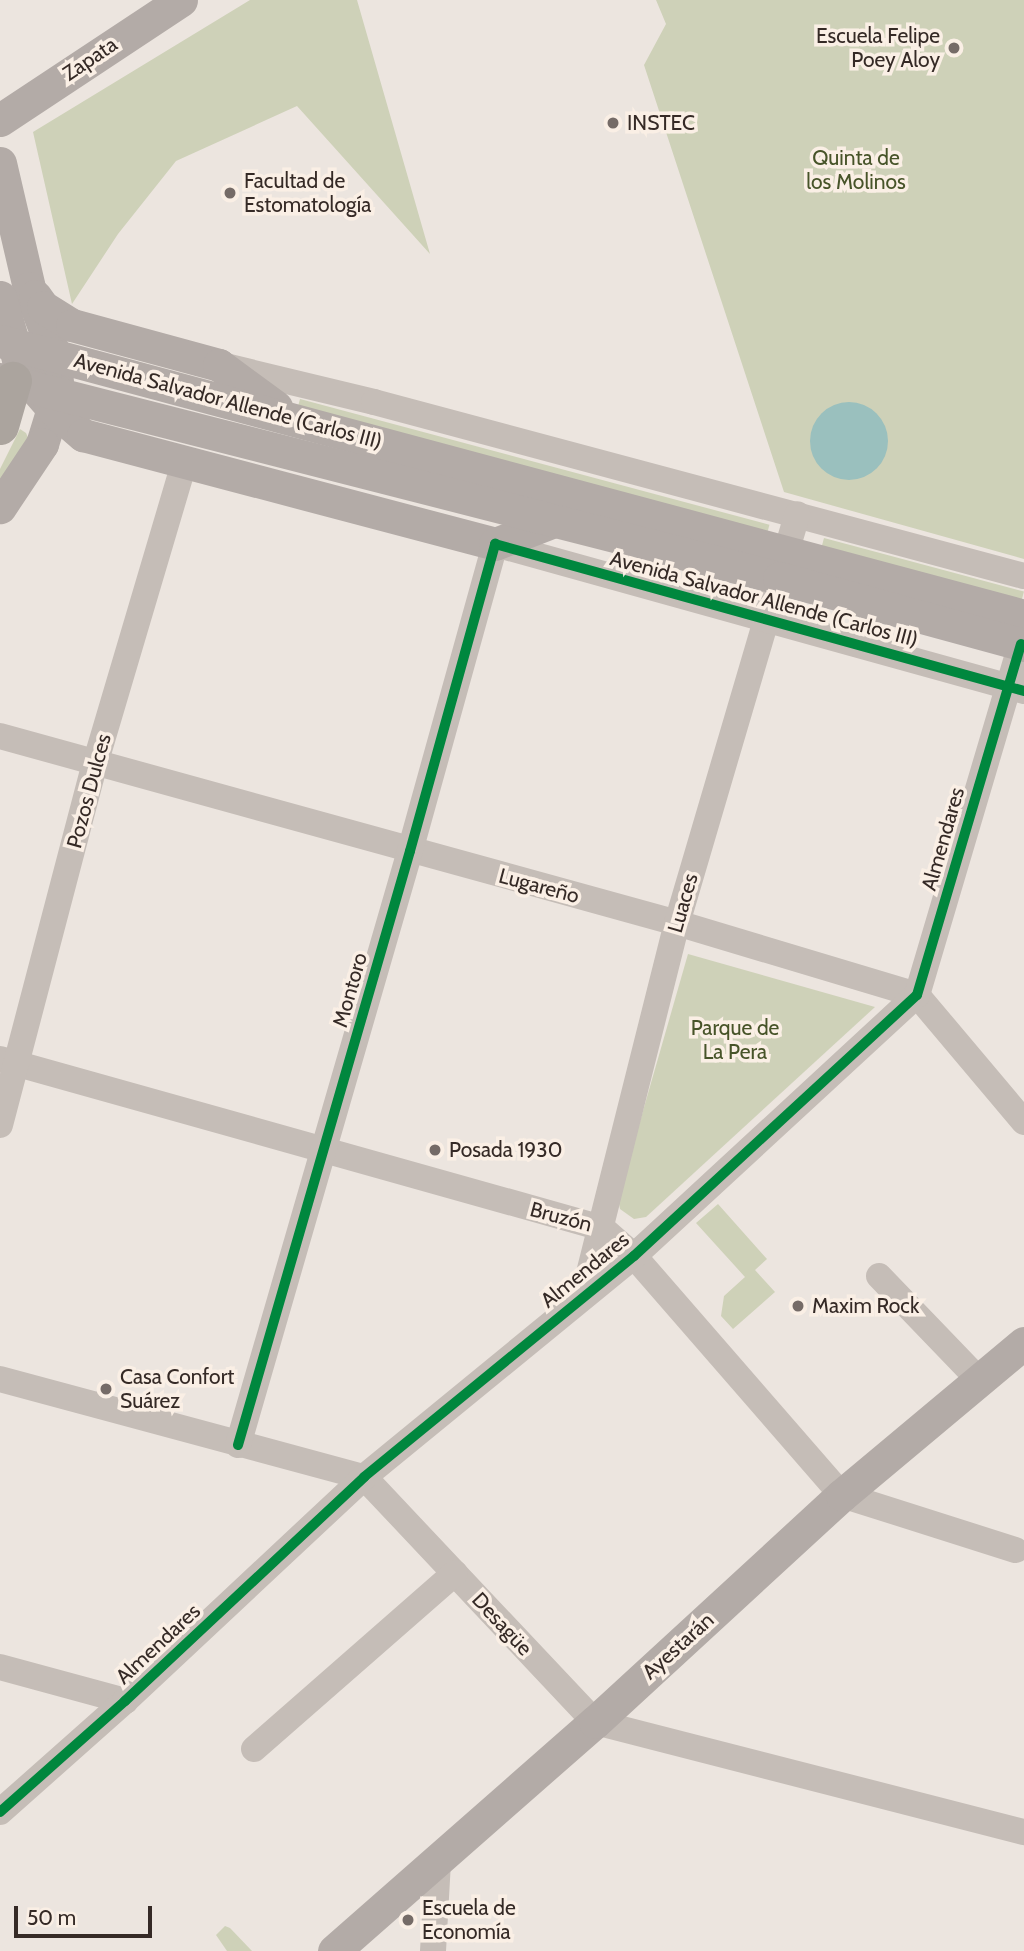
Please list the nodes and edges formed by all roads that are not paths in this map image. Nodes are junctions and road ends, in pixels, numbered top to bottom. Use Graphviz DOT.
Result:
graph roads {
  1 [pos="181,0"];
  2 [pos="0,120"];
  3 [pos="0,163"];
  4 [pos="15,293"];
  5 [pos="54,354"];
  6 [pos="219,365"];
  7 [pos="21,369"];
  8 [pos="294,420"];
  9 [pos="0,426"];
  10 [pos="83,435"];
  11 [pos="185,460"];
  12 [pos="30,462"];
  13 [pos="0,507"];
  14 [pos="797,514"];
  15 [pos="554,522"];
  16 [pos="495,544"];
  17 [pos="783,564"];
  18 [pos="1024,576"];
  19 [pos="766,619"];
  20 [pos="1023,635"];
  21 [pos="1016,688"];
  22 [pos="0,736"];
  23 [pos="95,764"];
  24 [pos="411,851"];
  25 [pos="677,923"];
  26 [pos="917,995"];
  27 [pos="8,1061"];
  28 [pos="1024,1122"];
  29 [pos="0,1125"];
  30 [pos="323,1152"];
  31 [pos="602,1228"];
  32 [pos="634,1256"];
  33 [pos="879,1276"];
  34 [pos="583,1297"];
  35 [pos="1024,1343"];
  36 [pos="0,1380"];
  37 [pos="979,1380"];
  38 [pos="238,1445"];
  39 [pos="364,1477"];
  40 [pos="842,1495"];
  41 [pos="1016,1550"];
  42 [pos="455,1573"];
  43 [pos="0,1667"];
  44 [pos="125,1701"];
  45 [pos="595,1722"];
  46 [pos="254,1749"];
  47 [pos="0,1812"];
  48 [pos="1024,1832"];
  49 [pos="438,1862"];
  50 [pos="334,1951"];
  51 [pos="433,1951"];
  1 -- 2 [label="main road, Zapata"];
  3 -- 4 [label="main road"];
  4 -- 5 [label="main road"];
  4 -- 6 [label="main road"];
  4 -- 7 [label="main road"];
  5 -- 7 [label="main road"];
  5 -- 8 [label="main road, Avenida Salvador Allende (Carlos III)"];
  6 -- 8 [label="main road"];
  6 -- 14 [label="street, Avenida Salvador Allende (Carlos III)"];
  7 -- 9 [label="highway"];
  7 -- 10 [label="main road"];
  7 -- 12 [label="main road"];
  7 -- 15 [label="main road, Avenida Salvador Allende (Carlos III)"];
  8 -- 17 [label="main road, Avenida Salvador Allende (Carlos III)"];
  10 -- 11 [label="main road"];
  10 -- 12 [label="main road"];
  11 -- 16 [label="main road"];
  11 -- 23 [label="street, Pozos Dulces"];
  12 -- 13 [label="main road"];
  14 -- 17 [label="street, Luaces"];
  14 -- 18 [label="street, Avenida Salvador Allende (Carlos III)"];
  15 -- 16 [label="main road"];
  15 -- 17 [label="main road, Avenida Salvador Allende (Carlos III)"];
  16 -- 19 [label="street, Avenida Salvador Allende (Carlos III)"];
  16 -- 24 [label="street, Montoro"];
  17 -- 19 [label="street, Luaces"];
  17 -- 20 [label="main road, Avenida Salvador Allende (Carlos III)"];
  19 -- 21 [label="street, Avenida Salvador Allende (Carlos III)"];
  19 -- 25 [label="street, Luaces"];
  20 -- 21 [label="street, Almendares"];
  21 -- 26 [label="street, Almendares"];
  22 -- 23 [label="street, Lugareño"];
  23 -- 24 [label="street, Lugareño"];
  23 -- 27 [label="street, Pozos Dulces"];
  24 -- 25 [label="street, Lugareño"];
  24 -- 30 [label="street, Montoro"];
  25 -- 26 [label="street, Lugareño"];
  25 -- 31 [label="street, Luaces"];
  26 -- 28 [label="street"];
  26 -- 32 [label="street, Almendares"];
  27 -- 29 [label="street, Pozos Dulces"];
  27 -- 30 [label="street, Bruzón"];
  30 -- 31 [label="street, Bruzón"];
  30 -- 38 [label="street, Montoro"];
  31 -- 32 [label="street, Bruzón"];
  31 -- 34 [label="street, Luaces"];
  32 -- 34 [label="street, Almendares"];
  32 -- 40 [label="street, Bruzón"];
  33 -- 37 [label="street"];
  34 -- 39 [label="street, Almendares"];
  35 -- 37 [label="main road, Ayestarán"];
  36 -- 38 [label="street"];
  37 -- 40 [label="main road, Ayestarán"];
  38 -- 39 [label="street"];
  39 -- 42 [label="street, Desagüe"];
  39 -- 44 [label="street, Almendares"];
  40 -- 41 [label="street"];
  40 -- 45 [label="main road, Ayestarán"];
  42 -- 45 [label="street, Desagüe"];
  42 -- 46 [label="street"];
  43 -- 44 [label="street"];
  44 -- 47 [label="street, Almendares"];
  45 -- 48 [label="street"];
  45 -- 49 [label="main road, Ayestarán"];
  49 -- 50 [label="main road, Ayestarán"];
  49 -- 51 [label="street"];
}
